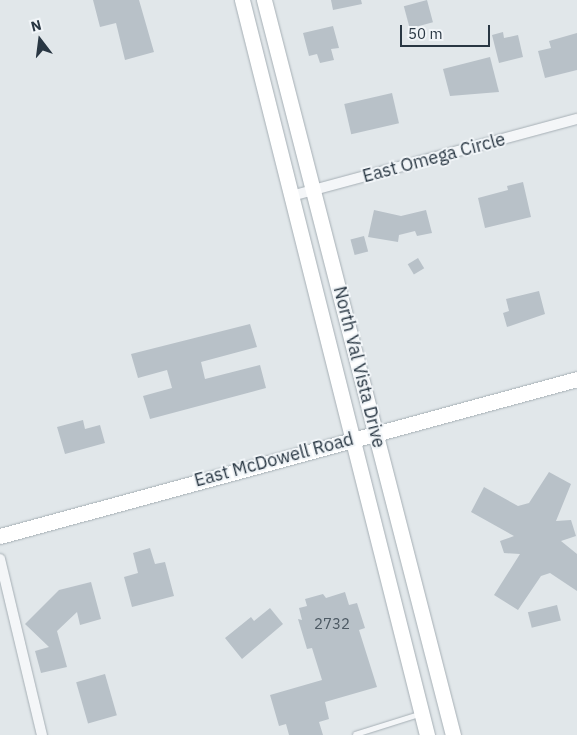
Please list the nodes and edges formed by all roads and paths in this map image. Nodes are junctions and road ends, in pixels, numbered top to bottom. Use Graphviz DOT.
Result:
graph roads {
  1 [pos="242,0"];
  2 [pos="264,0"];
  3 [pos="577,119"];
  4 [pos="313,190"];
  5 [pos="291,196"];
  6 [pos="577,379"];
  7 [pos="376,432"];
  8 [pos="351,439"];
  9 [pos="0,536"];
  10 [pos="0,559"];
  11 [pos="446,707"];
  12 [pos="421,714"];
  13 [pos="355,734"];
  14 [pos="42,735"];
  15 [pos="427,735"];
  16 [pos="453,735"];
  1 -- 5 [label="main road, North Val Vista Drive"];
  2 -- 4 [label="main road, North Val Vista Drive"];
  3 -- 4 [label="street, East Omega Circle"];
  4 -- 5 [label="street, East Omega Circle"];
  4 -- 7 [label="main road, North Val Vista Drive"];
  5 -- 8 [label="main road, North Val Vista Drive"];
  6 -- 7 [label="main road, East McDowell Road"];
  7 -- 8 [label="main road, East McDowell Road"];
  7 -- 11 [label="main road, North Val Vista Drive"];
  8 -- 9 [label="main road, East McDowell Road"];
  8 -- 12 [label="main road, North Val Vista Drive"];
  10 -- 14 [label="street"];
  11 -- 12 [label="main road"];
  11 -- 16 [label="main road, North Val Vista Drive"];
  12 -- 13 [label="lane"];
  12 -- 15 [label="main road, North Val Vista Drive"];
}
